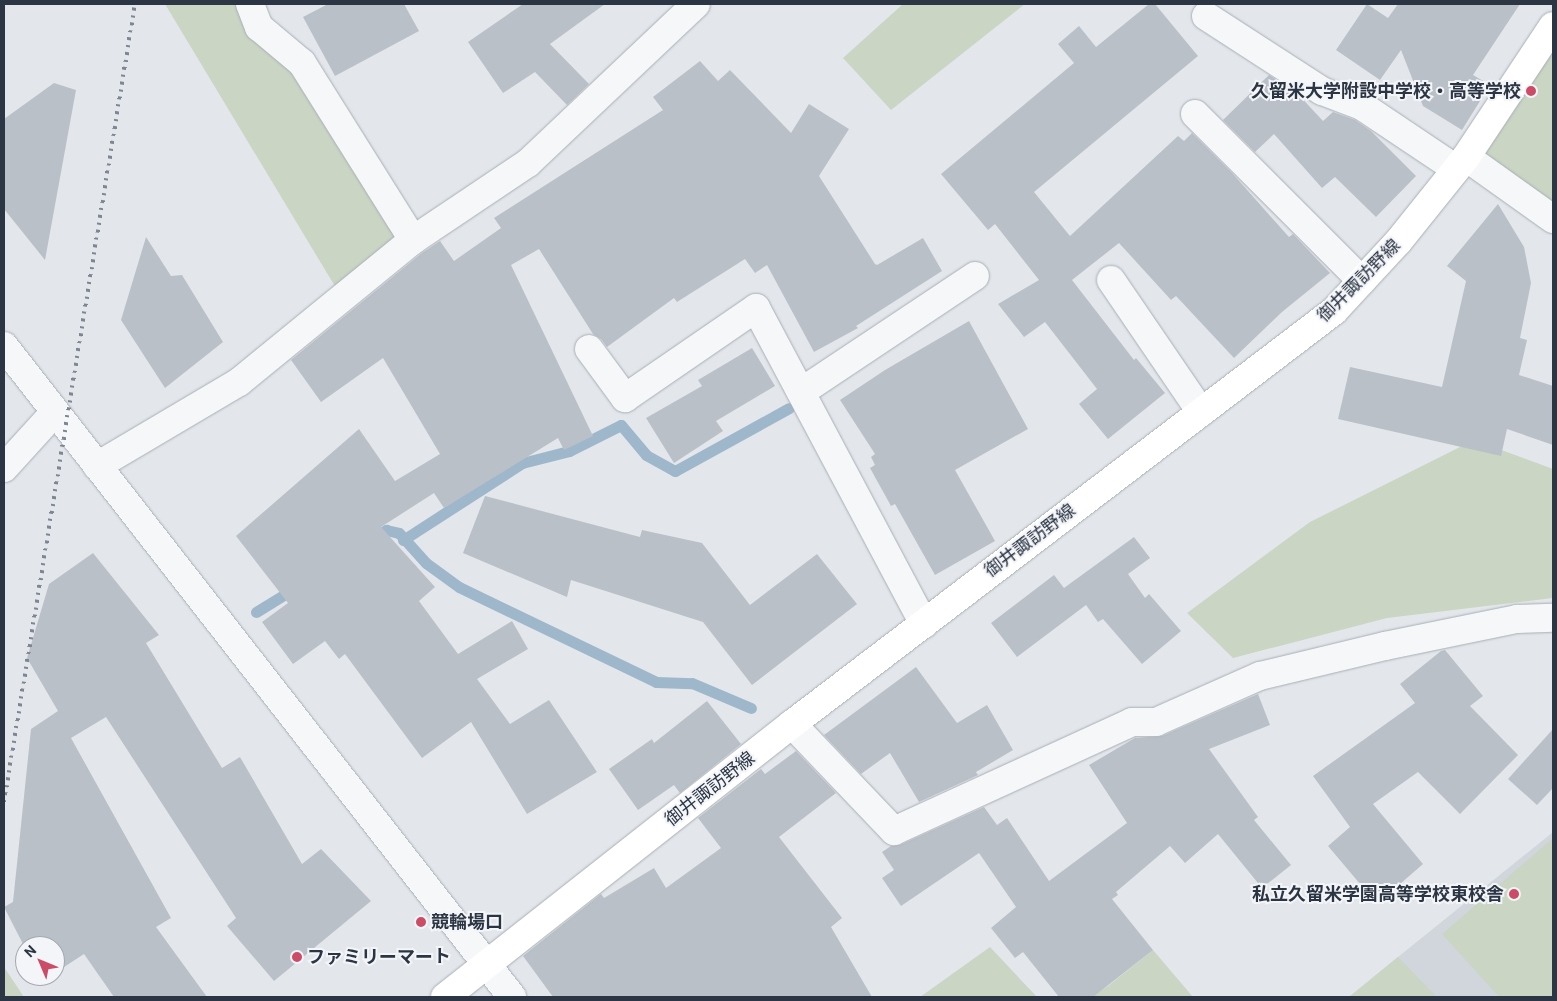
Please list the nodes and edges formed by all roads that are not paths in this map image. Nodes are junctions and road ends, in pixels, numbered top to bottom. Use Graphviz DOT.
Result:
graph roads {
  1 [pos="250,4"];
  2 [pos="696,4"];
  3 [pos="1206,16"];
  4 [pos="1553,26"];
  5 [pos="1195,114"];
  6 [pos="1461,163"];
  7 [pos="1553,219"];
  8 [pos="413,240"];
  9 [pos="975,276"];
  10 [pos="1111,280"];
  11 [pos="1362,281"];
  12 [pos="4,346"];
  13 [pos="589,349"];
  14 [pos="800,392"];
  15 [pos="55,412"];
  16 [pos="1201,412"];
  17 [pos="97,466"];
  18 [pos="4,468"];
  19 [pos="1553,618"];
  20 [pos="924,624"];
  21 [pos="792,724"];
  22 [pos="487,966"];
  23 [pos="445,997"];
  24 [pos="512,997"];
  1 -- 8 [label="street"];
  2 -- 8 [label="street"];
  3 -- 6 [label="street"];
  4 -- 6 [label="main road, 御井諏訪野線"];
  5 -- 11 [label="street"];
  6 -- 7 [label="street"];
  6 -- 11 [label="main road, 御井諏訪野線"];
  8 -- 17 [label="street"];
  9 -- 14 [label="street"];
  10 -- 16 [label="street"];
  11 -- 16 [label="main road, 御井諏訪野線"];
  12 -- 15 [label="street"];
  13 -- 14 [label="street"];
  14 -- 20 [label="street"];
  15 -- 17 [label="street"];
  15 -- 18 [label="street"];
  16 -- 20 [label="main road, 御井諏訪野線"];
  17 -- 22 [label="street"];
  19 -- 21 [label="street"];
  20 -- 21 [label="main road, 御井諏訪野線"];
  21 -- 22 [label="main road, 御井諏訪野線"];
  22 -- 23 [label="main road, 御井諏訪野線"];
  22 -- 24 [label="street"];
}
